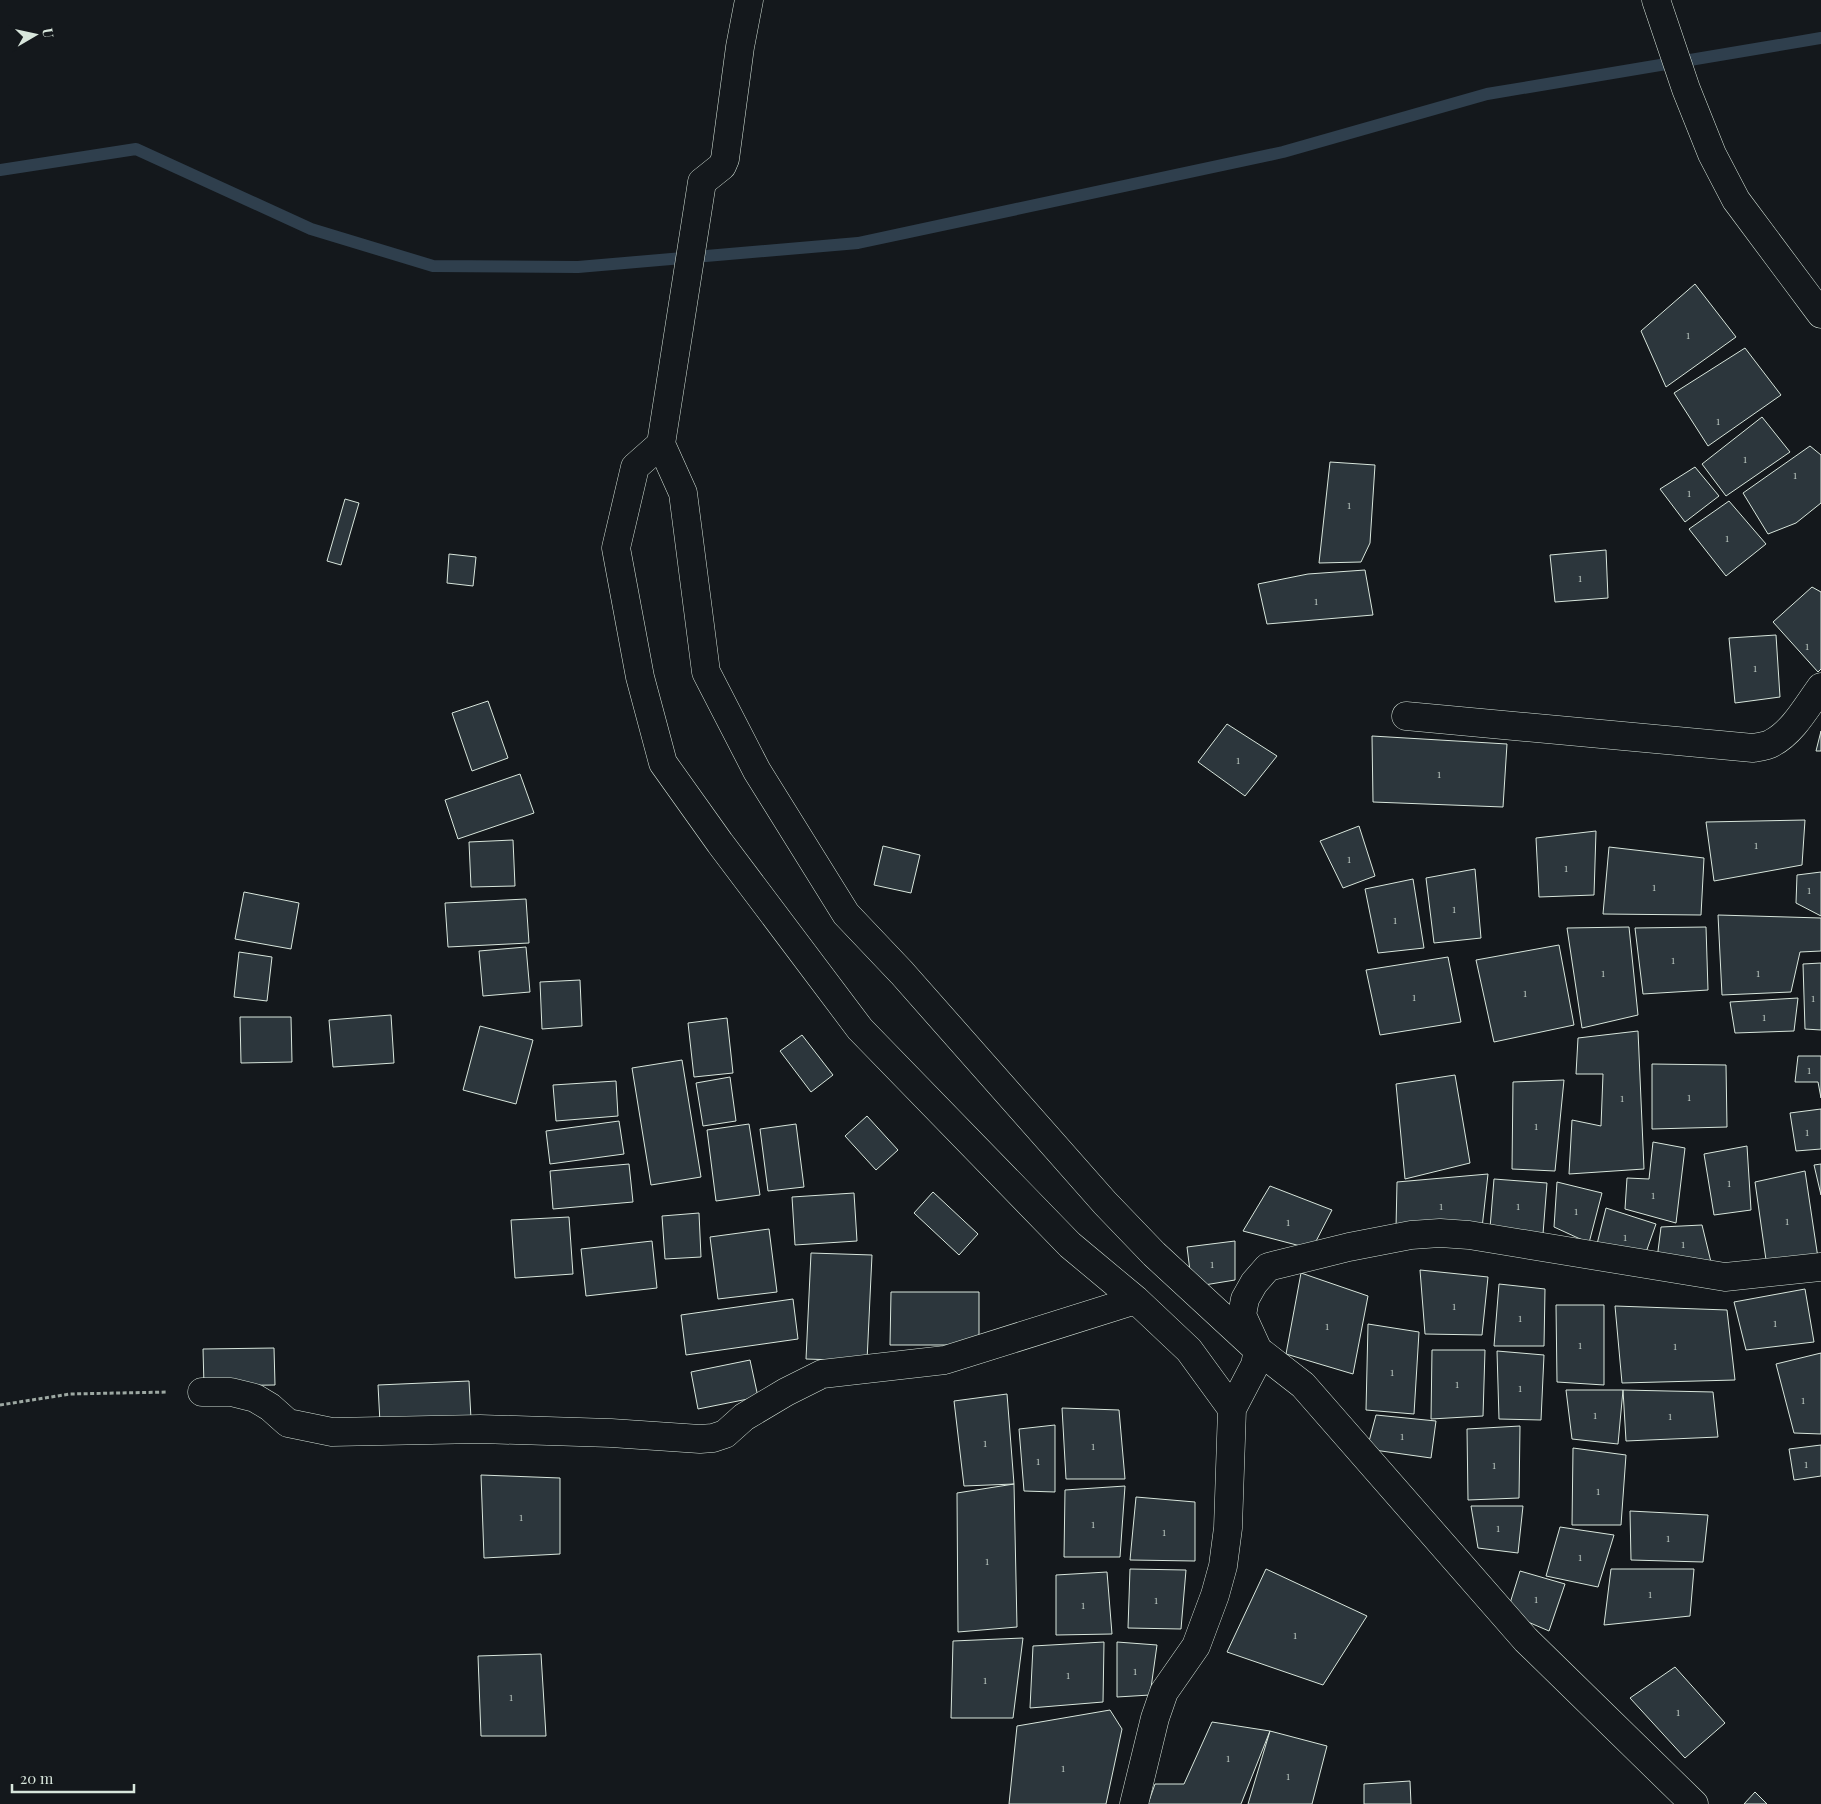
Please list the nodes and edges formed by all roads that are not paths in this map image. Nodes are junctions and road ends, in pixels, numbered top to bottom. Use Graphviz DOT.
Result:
graph roads {
  1 [pos="749,0"];
  2 [pos="1656,0"];
  3 [pos="1821,314"];
  4 [pos="661,444"];
  5 [pos="1821,687"];
  6 [pos="1406,716"];
  7 [pos="1821,1267"];
  8 [pos="1136,1300"];
  9 [pos="1257,1357"];
  10 [pos="202,1392"];
  11 [pos="1234,1405"];
  12 [pos="1134,1804"];
  13 [pos="1694,1804"];
  1 -- 4 [label="street"];
  2 -- 3 [label="street"];
  4 -- 8 [label="street"];
  4 -- 9 [label="street"];
  5 -- 6 [label="street"];
  7 -- 9 [label="street"];
  8 -- 10 [label="street"];
  8 -- 11 [label="street"];
  9 -- 11 [label="street"];
  9 -- 13 [label="street"];
  11 -- 12 [label="street"];
}
